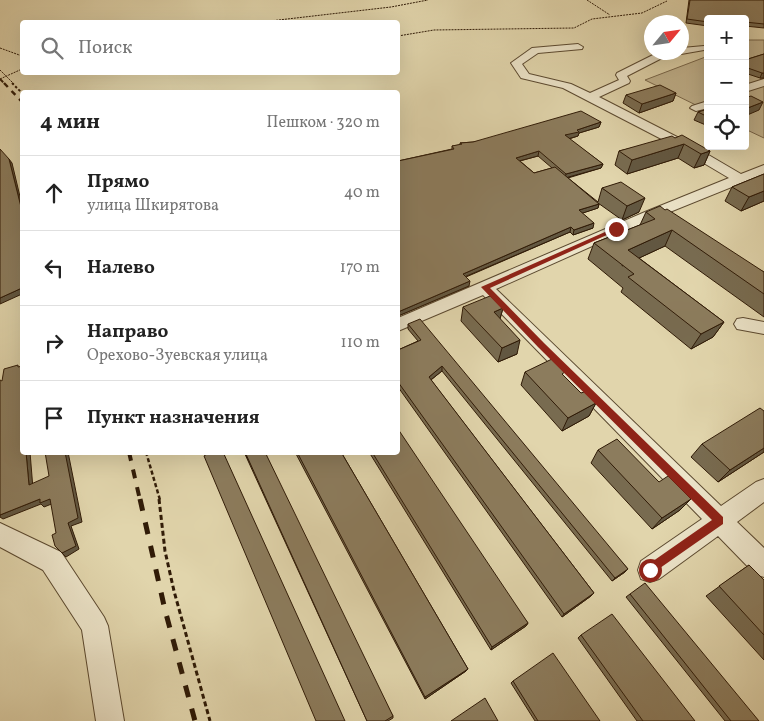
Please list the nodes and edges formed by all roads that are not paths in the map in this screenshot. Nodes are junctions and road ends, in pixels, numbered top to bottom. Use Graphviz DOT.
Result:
graph roads {
  1 [pos="578,47"];
  2 [pos="700,48"];
  3 [pos="689,50"];
  4 [pos="651,60"];
  5 [pos="764,82"];
  6 [pos="749,88"];
  7 [pos="590,97"];
  8 [pos="705,105"];
  9 [pos="696,108"];
  10 [pos="764,169"];
  11 [pos="740,179"];
  12 [pos="665,209"];
  13 [pos="681,220"];
  14 [pos="485,287"];
  15 [pos="400,324"];
  16 [pos="743,324"];
  17 [pos="764,328"];
  18 [pos="764,490"];
  19 [pos="719,521"];
  20 [pos="0,534"];
  21 [pos="764,565"];
  22 [pos="650,570"];
  23 [pos="110,721"];
  1 -- 7 [label="street"];
  2 -- 3 [label="street"];
  4 -- 7 [label="street"];
  5 -- 6 [label="street"];
  7 -- 11 [label="street"];
  8 -- 9 [label="street"];
  10 -- 11 [label="street"];
  11 -- 12 [label="street"];
  12 -- 13 [label="street"];
  12 -- 14 [label="street"];
  14 -- 15 [label="street"];
  14 -- 19 [label="street"];
  16 -- 17 [label="street"];
  18 -- 19 [label="street"];
  19 -- 21 [label="street"];
  19 -- 22 [label="street"];
  20 -- 23 [label="street"];
}
